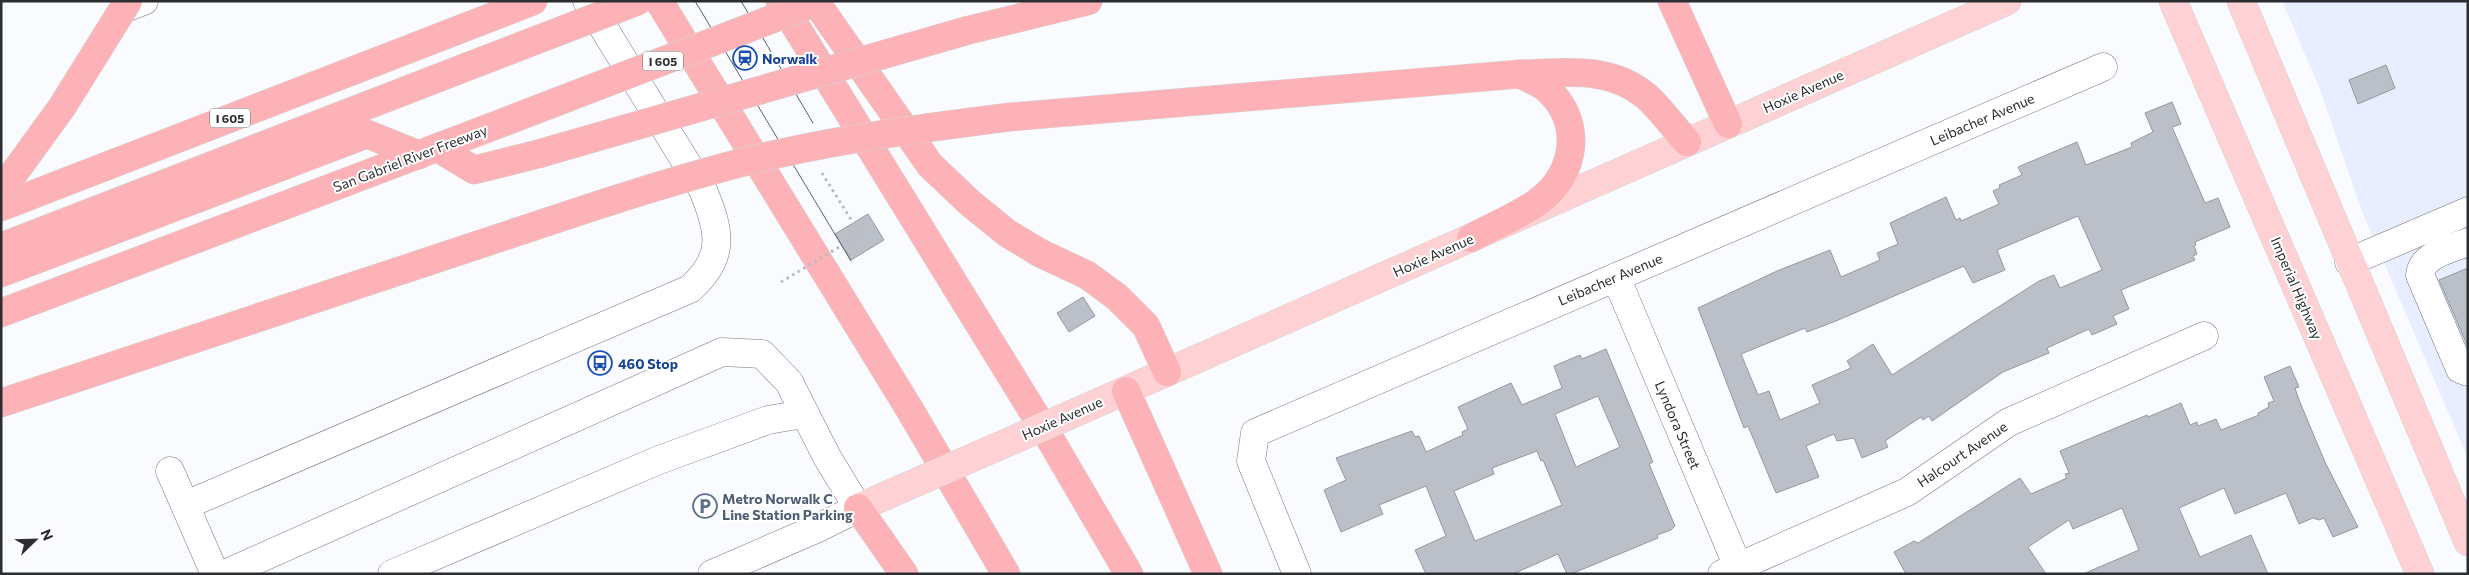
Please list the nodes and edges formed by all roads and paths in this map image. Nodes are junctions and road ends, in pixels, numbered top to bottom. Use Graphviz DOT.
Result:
graph roads {
  1 [pos="533,1"];
  2 [pos="587,1"];
  3 [pos="638,1"];
  4 [pos="658,1"];
  5 [pos="780,1"];
  6 [pos="817,1"];
  7 [pos="1088,1"];
  8 [pos="1672,1"];
  9 [pos="2007,1"];
  10 [pos="2173,1"];
  11 [pos="2241,1"];
  12 [pos="131,3"];
  13 [pos="2103,67"];
  14 [pos="1520,74"];
  15 [pos="1728,124"];
  16 [pos="1687,142"];
  17 [pos="429,152"];
  18 [pos="820,169"];
  19 [pos="1,191"];
  20 [pos="1,207"];
  21 [pos="2468,211"];
  22 [pos="1472,238"];
  23 [pos="2468,242"];
  24 [pos="1,246"];
  25 [pos="2349,262"];
  26 [pos="1,273"];
  27 [pos="1616,276"];
  28 [pos="781,282"];
  29 [pos="1,313"];
  30 [pos="2204,336"];
  31 [pos="1167,372"];
  32 [pos="2468,372"];
  33 [pos="1126,390"];
  34 [pos="1,403"];
  35 [pos="803,414"];
  36 [pos="170,471"];
  37 [pos="186,505"];
  38 [pos="858,508"];
  39 [pos="2468,542"];
  40 [pos="1733,572"];
  41 [pos="216,574"];
  42 [pos="225,574"];
  43 [pos="392,574"];
  44 [pos="712,574"];
  45 [pos="904,574"];
  46 [pos="1006,574"];
  47 [pos="1129,574"];
  48 [pos="1208,574"];
  49 [pos="1297,574"];
  50 [pos="2420,574"];
  1 -- 20 [label="highway, I 605"];
  2 -- 37 [label="street"];
  3 -- 24 [label="highway, bridge"];
  4 -- 46 [label="highway"];
  5 -- 47 [label="highway"];
  6 -- 17 [label="highway, San Gabriel River Freeway / I 605, bridge"];
  6 -- 31 [label="highway"];
  7 -- 17 [label="highway, bridge"];
  8 -- 15 [label="highway"];
  9 -- 15 [label="main road, Hoxie Avenue"];
  10 -- 50 [label="main road, Imperial Highway"];
  11 -- 25 [label="main road"];
  12 -- 19 [label="highway, bridge"];
  13 -- 27 [label="street, Leibacher Avenue"];
  14 -- 16 [label="highway"];
  14 -- 22 [label="highway"];
  14 -- 34 [label="highway, bridge"];
  15 -- 16 [label="main road, Hoxie Avenue"];
  16 -- 22 [label="main road, Hoxie Avenue"];
  17 -- 26 [label="highway"];
  17 -- 29 [label="highway, San Gabriel River Freeway / I 605"];
  18 -- 28 [label="path, bridge"];
  21 -- 25 [label="street"];
  22 -- 31 [label="main road, Hoxie Avenue"];
  23 -- 32 [label="street"];
  25 -- 39 [label="main road"];
  27 -- 40 [label="street, Lyndora Street"];
  27 -- 49 [label="street, Leibacher Avenue"];
  30 -- 40 [label="street, Halcourt Avenue"];
  31 -- 33 [label="main road, Hoxie Avenue"];
  33 -- 38 [label="main road, Hoxie Avenue, bridge"];
  33 -- 48 [label="highway"];
  35 -- 38 [label="street"];
  35 -- 42 [label="street"];
  35 -- 43 [label="street"];
  36 -- 37 [label="street"];
  37 -- 41 [label="street"];
  38 -- 44 [label="street"];
  38 -- 45 [label="highway"];
}
